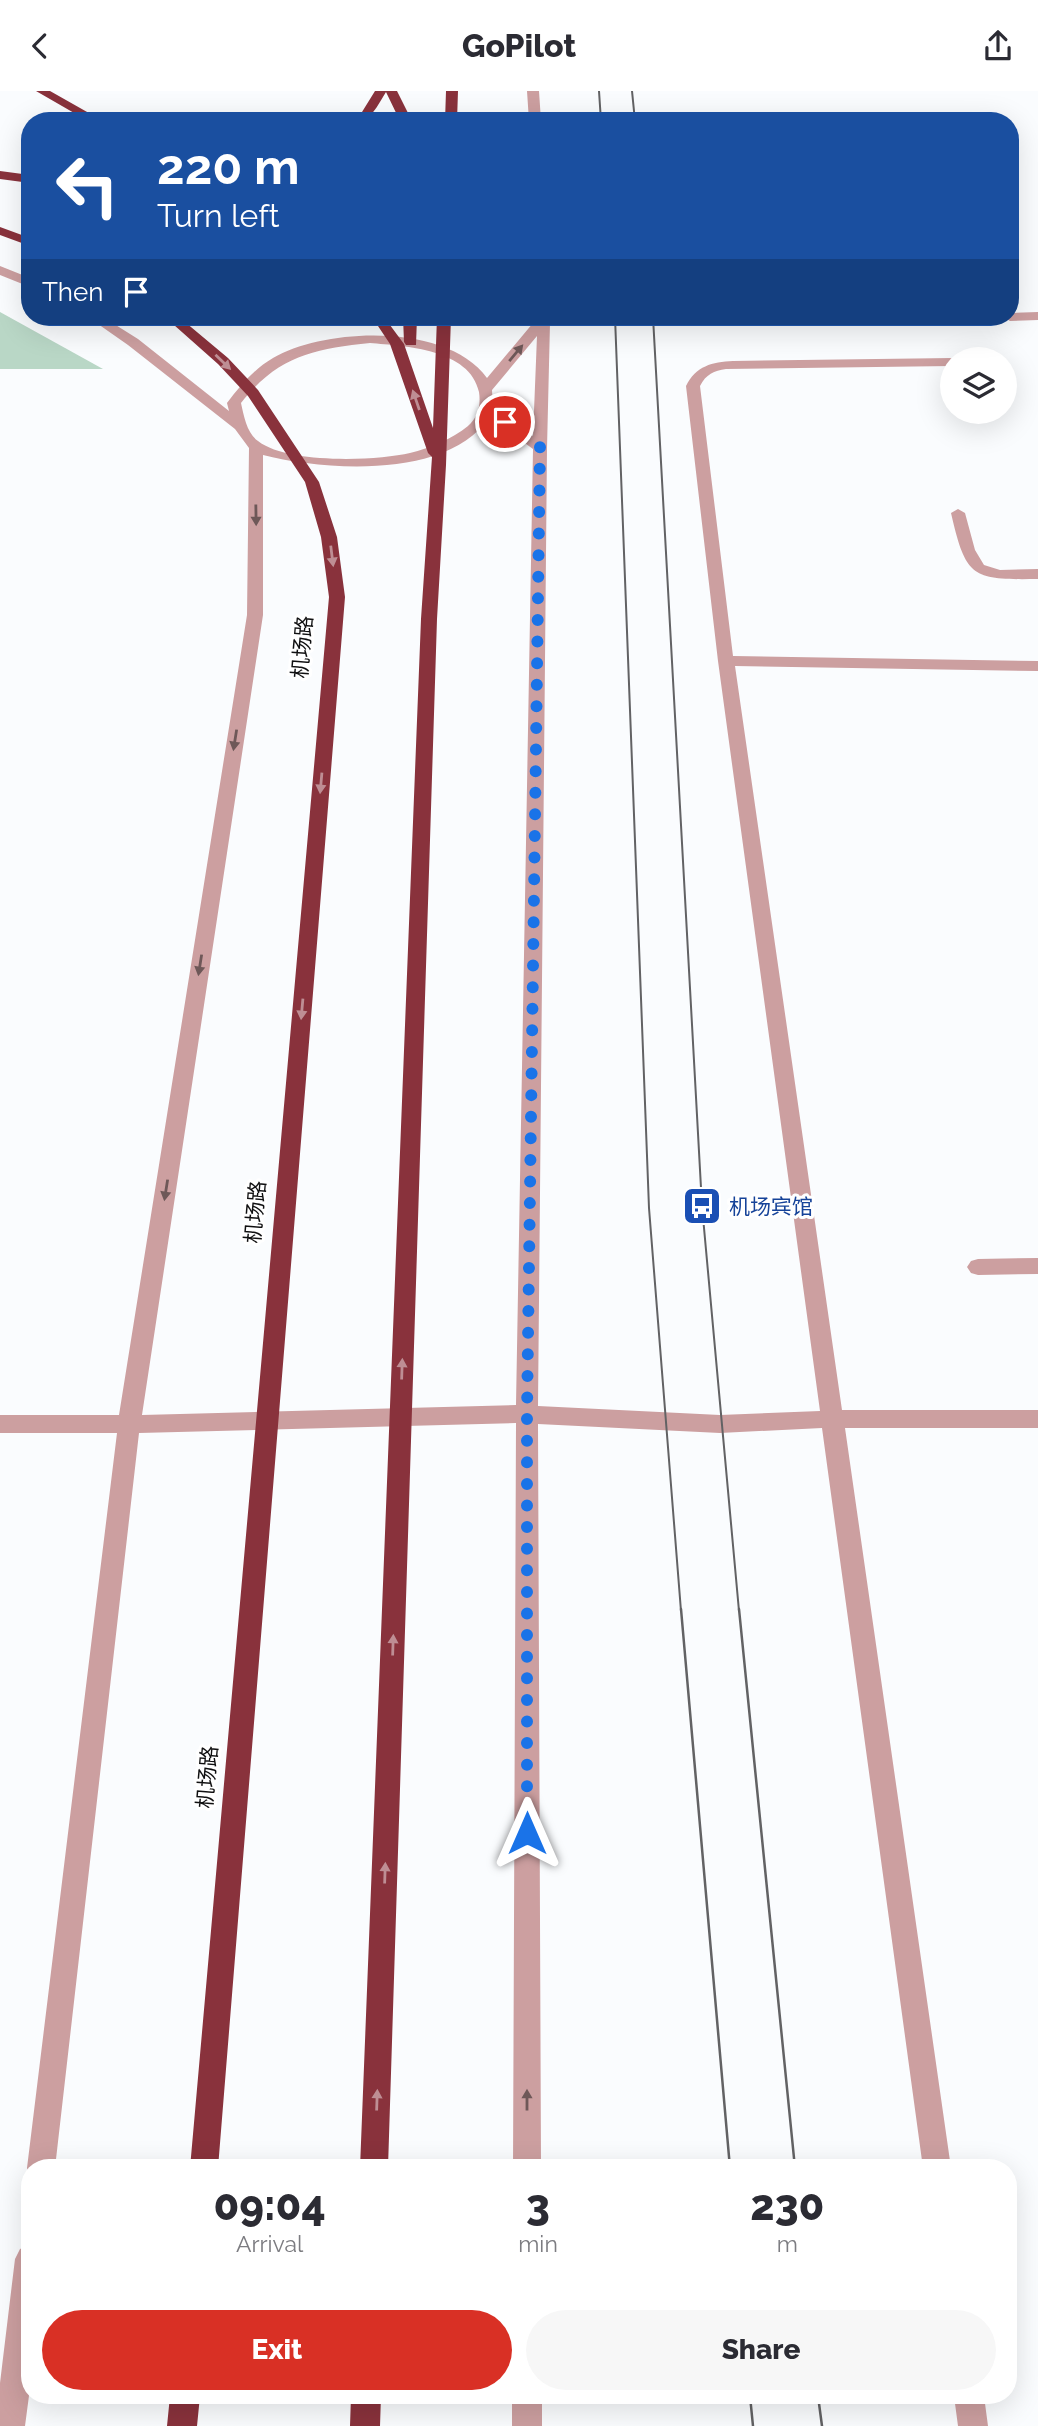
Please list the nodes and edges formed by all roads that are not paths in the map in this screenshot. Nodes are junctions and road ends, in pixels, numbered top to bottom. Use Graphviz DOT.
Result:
graph roads {
  1 [pos="42,91"];
  2 [pos="381,91"];
  3 [pos="391,91"];
  4 [pos="452,91"];
  5 [pos="533,91"];
  6 [pos="80,112"];
  7 [pos="367,112"];
  8 [pos="402,112"];
  9 [pos="451,112"];
  10 [pos="534,112"];
  11 [pos="0,175"];
  12 [pos="21,178"];
  13 [pos="0,231"];
  14 [pos="21,239"];
  15 [pos="0,270"];
  16 [pos="21,279"];
  17 [pos="1038,316"];
  18 [pos="1019,317"];
  19 [pos="108,326"];
  20 [pos="182,326"];
  21 [pos="384,326"];
  22 [pos="410,326"];
  23 [pos="444,326"];
  24 [pos="537,326"];
  25 [pos="544,326"];
  26 [pos="411,342"];
  27 [pos="940,362"];
  28 [pos="487,387"];
  29 [pos="488,409"];
  30 [pos="237,425"];
  31 [pos="256,446"];
  32 [pos="540,447"];
  33 [pos="439,465"];
  34 [pos="958,513"];
  35 [pos="1038,574"];
  36 [pos="726,661"];
  37 [pos="1038,666"];
  38 [pos="1038,1266"];
  39 [pos="978,1267"];
  40 [pos="527,1414"];
  41 [pos="831,1419"];
  42 [pos="1038,1419"];
  43 [pos="0,1424"];
  44 [pos="130,1424"];
  45 [pos="42,2159"];
  46 [pos="205,2159"];
  47 [pos="374,2159"];
  48 [pos="527,2159"];
  49 [pos="936,2159"];
  50 [pos="21,2334"];
  51 [pos="184,2404"];
  52 [pos="366,2404"];
  53 [pos="527,2404"];
  54 [pos="970,2404"];
  55 [pos="10,2426"];
  56 [pos="182,2426"];
  57 [pos="365,2426"];
  58 [pos="527,2426"];
  59 [pos="973,2426"];
  1 -- 6 [label="highway"];
  2 -- 7 [label="highway"];
  3 -- 8 [label="highway"];
  4 -- 9 [label="highway"];
  5 -- 10 [label="street"];
  11 -- 12 [label="highway"];
  13 -- 14 [label="highway"];
  15 -- 16 [label="street"];
  17 -- 18 [label="street"];
  19 -- 30 [label="street"];
  20 -- 46 [label="highway, 机场路, one-way"];
  33 -- 21 [label="highway, one-way"];
  22 -- 26 [label="highway"];
  23 -- 33 [label="highway"];
  28 -- 24 [label="street, one-way"];
  25 -- 32 [label="street"];
  26 -- 28 [label="street"];
  26 -- 30 [label="street"];
  27 -- 36 [label="street"];
  28 -- 29 [label="street"];
  29 -- 31 [label="street"];
  29 -- 32 [label="street"];
  30 -- 31 [label="street"];
  31 -- 44 [label="street, one-way"];
  32 -- 40 [label="street"];
  47 -- 33 [label="highway, one-way"];
  34 -- 35 [label="street"];
  36 -- 37 [label="street"];
  36 -- 41 [label="street"];
  38 -- 39 [label="street"];
  40 -- 41 [label="street"];
  40 -- 44 [label="street"];
  48 -- 40 [label="street, one-way"];
  41 -- 42 [label="street"];
  41 -- 49 [label="street"];
  43 -- 44 [label="street"];
  44 -- 45 [label="street"];
  50 -- 55 [label="street"];
  51 -- 56 [label="highway"];
  52 -- 57 [label="highway"];
  53 -- 58 [label="street"];
  54 -- 59 [label="street"];
}
